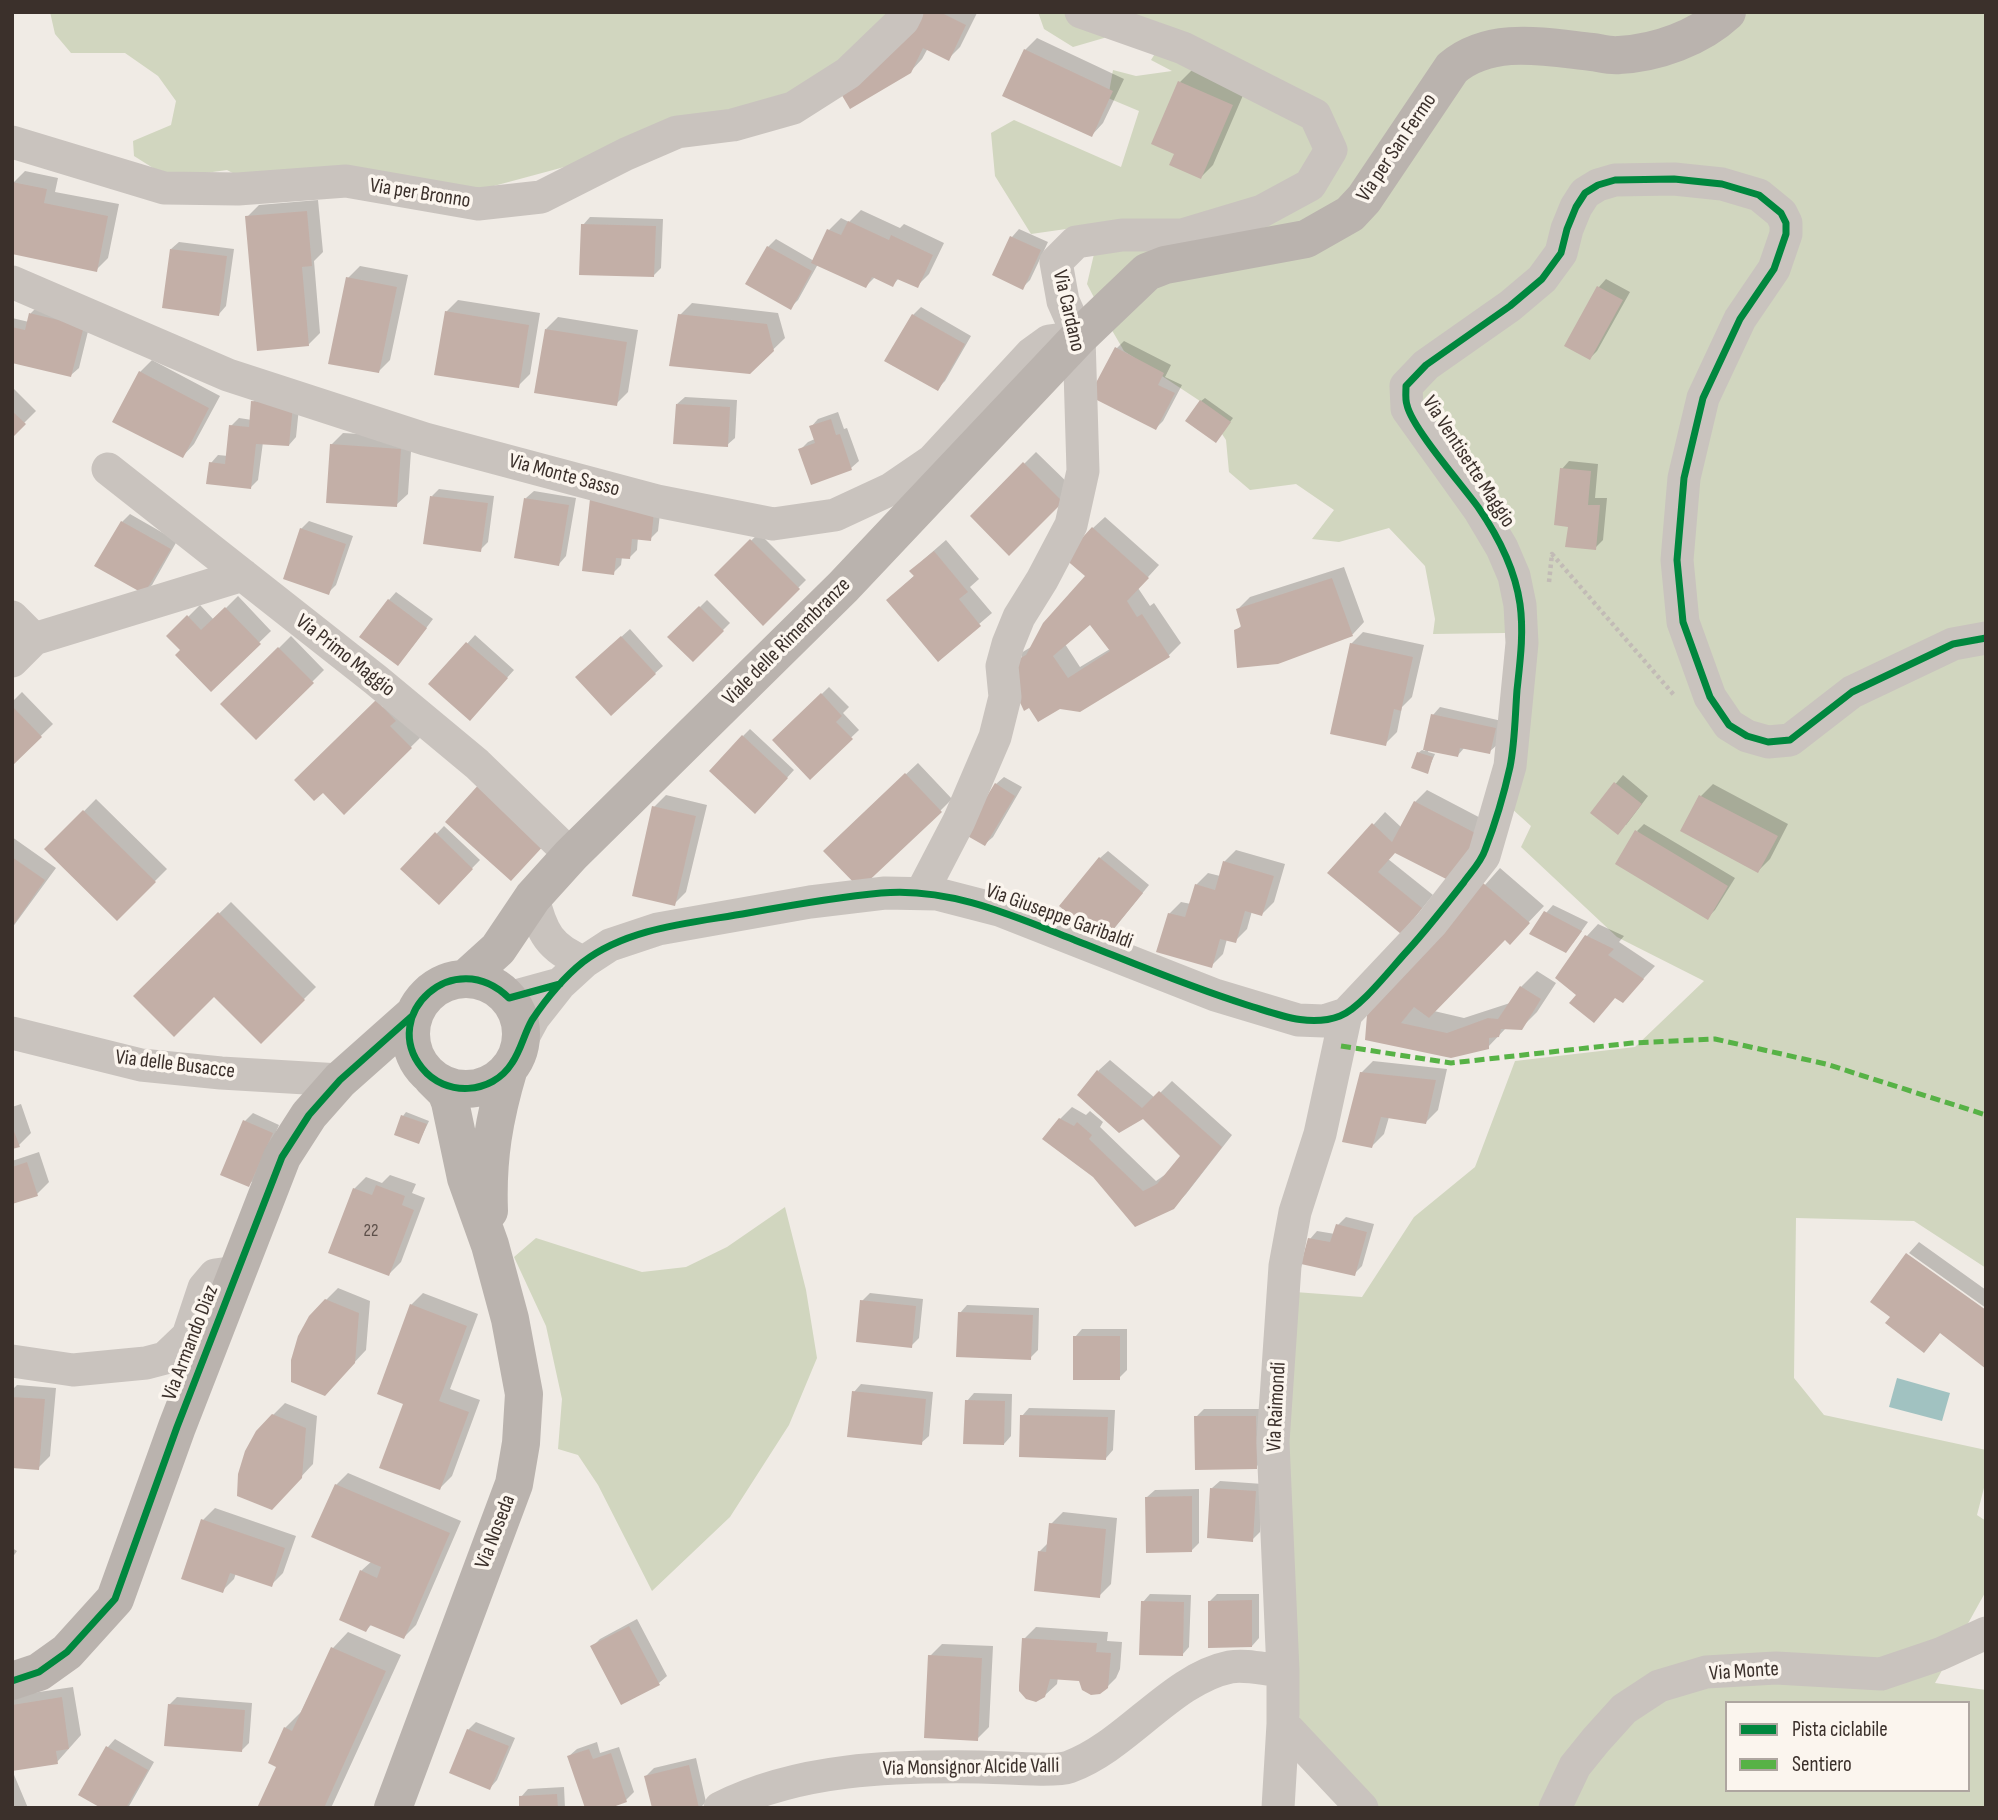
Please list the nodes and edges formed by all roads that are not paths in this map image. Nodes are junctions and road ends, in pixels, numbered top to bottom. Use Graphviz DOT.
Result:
graph roads {
  1 [pos="907,12"];
  2 [pos="1081,12"];
  3 [pos="1727,12"];
  4 [pos="12,142"];
  5 [pos="12,282"];
  6 [pos="1079,338"];
  7 [pos="108,468"];
  8 [pos="243,575"];
  9 [pos="1986,638"];
  10 [pos="20,639"];
  11 [pos="571,855"];
  12 [pos="922,892"];
  13 [pos="533,897"];
  14 [pos="584,962"];
  15 [pos="560,984"];
  16 [pos="490,988"];
  17 [pos="1346,1014"];
  18 [pos="412,1016"];
  19 [pos="12,1034"];
  20 [pos="515,1055"];
  21 [pos="432,1078"];
  22 [pos="340,1080"];
  23 [pos="491,1245"];
  24 [pos="237,1272"];
  25 [pos="12,1361"];
  26 [pos="1986,1633"];
  27 [pos="1283,1671"];
  28 [pos="12,1681"];
  29 [pos="1283,1724"];
  30 [pos="393,1808"];
  31 [pos="720,1808"];
  32 [pos="1278,1808"];
  33 [pos="1363,1808"];
  34 [pos="1555,1808"];
  1 -- 4 [label="street, Via per Bronno"];
  2 -- 6 [label="street, Via Cardano"];
  3 -- 6 [label="main road, Via per San Fermo"];
  5 -- 6 [label="street, Via Monte Sasso"];
  6 -- 11 [label="main road, Viale delle Rimembranze"];
  6 -- 12 [label="street, Via Cardano"];
  7 -- 8 [label="street, Via Primo Maggio"];
  8 -- 10 [label="street"];
  8 -- 11 [label="street, Via Primo Maggio"];
  9 -- 17 [label="street, Via Ventisette Maggio"];
  11 -- 13 [label="main road, Viale delle Rimembranze"];
  12 -- 14 [label="street, Via Giuseppe Garibaldi"];
  12 -- 17 [label="street, Via Giuseppe Garibaldi"];
  13 -- 14 [label="street"];
  13 -- 16 [label="main road, Viale delle Rimembranze"];
  14 -- 15 [label="street, Via Giuseppe Garibaldi"];
  15 -- 16 [label="street, Via Giuseppe Garibaldi"];
  15 -- 20 [label="street, Via Giuseppe Garibaldi"];
  16 -- 18 [label="main road"];
  16 -- 20 [label="main road"];
  17 -- 27 [label="street, Via Raimondi"];
  18 -- 21 [label="main road"];
  18 -- 22 [label="main road, Via Armando Diaz"];
  19 -- 22 [label="street, Via delle Busacce"];
  20 -- 21 [label="main road"];
  20 -- 23 [label="main road, Via Noseda"];
  21 -- 23 [label="main road, Via Noseda"];
  22 -- 24 [label="main road, Via Armando Diaz"];
  23 -- 30 [label="main road, Via Noseda"];
  24 -- 25 [label="street"];
  24 -- 28 [label="main road, Via Armando Diaz"];
  26 -- 34 [label="street, Via Monte"];
  27 -- 29 [label="street, Via Raimondi"];
  27 -- 31 [label="street, Via Monsignor Alcide Valli"];
  29 -- 32 [label="street, Via Raimondi"];
  29 -- 33 [label="street"];
}
